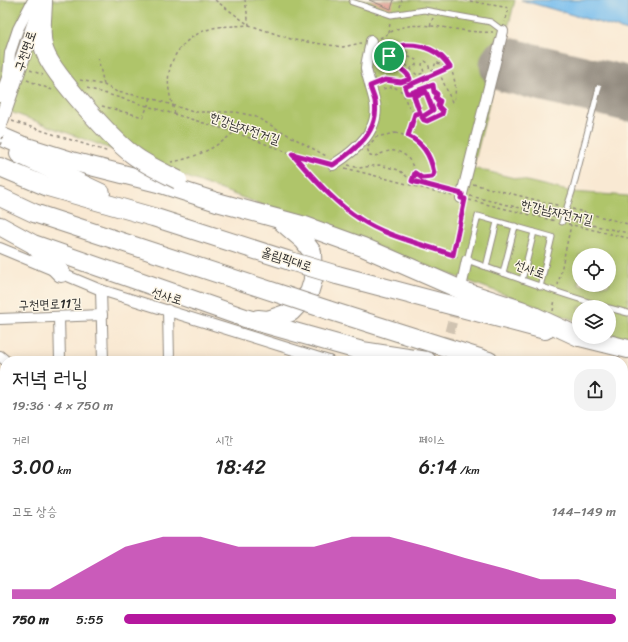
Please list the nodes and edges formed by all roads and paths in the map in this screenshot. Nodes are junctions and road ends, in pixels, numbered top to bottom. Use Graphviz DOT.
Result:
graph roads {
  1 [pos="33,0"];
  2 [pos="42,0"];
  3 [pos="215,0"];
  4 [pos="245,0"];
  5 [pos="402,0"];
  6 [pos="464,0"];
  7 [pos="352,2"];
  8 [pos="398,12"];
  9 [pos="434,12"];
  10 [pos="391,15"];
  11 [pos="249,25"];
  12 [pos="430,26"];
  13 [pos="503,31"];
  14 [pos="389,34"];
  15 [pos="371,41"];
  16 [pos="405,45"];
  17 [pos="98,58"];
  18 [pos="395,65"];
  19 [pos="449,66"];
  20 [pos="411,68"];
  21 [pos="29,70"];
  22 [pos="439,72"];
  23 [pos="48,77"];
  24 [pos="76,79"];
  25 [pos="104,85"];
  26 [pos="83,87"];
  27 [pos="599,87"];
  28 [pos="371,90"];
  29 [pos="0,97"];
  30 [pos="173,106"];
  31 [pos="175,114"];
  32 [pos="415,114"];
  33 [pos="1,121"];
  34 [pos="234,132"];
  35 [pos="0,136"];
  36 [pos="408,136"];
  37 [pos="0,144"];
  38 [pos="116,154"];
  39 [pos="292,154"];
  40 [pos="168,162"];
  41 [pos="335,164"];
  42 [pos="0,167"];
  43 [pos="415,173"];
  44 [pos="412,181"];
  45 [pos="465,182"];
  46 [pos="410,185"];
  47 [pos="0,197"];
  48 [pos="463,197"];
  49 [pos="217,202"];
  50 [pos="565,208"];
  51 [pos="152,217"];
  52 [pos="275,218"];
  53 [pos="562,220"];
  54 [pos="497,222"];
  55 [pos="628,224"];
  56 [pos="571,225"];
  57 [pos="0,226"];
  58 [pos="515,226"];
  59 [pos="534,232"];
  60 [pos="628,234"];
  61 [pos="628,238"];
  62 [pos="33,244"];
  63 [pos="0,248"];
  64 [pos="453,255"];
  65 [pos="467,260"];
  66 [pos="486,267"];
  67 [pos="61,273"];
  68 [pos="503,273"];
  69 [pos="522,280"];
  70 [pos="462,282"];
  71 [pos="540,287"];
  72 [pos="101,290"];
  73 [pos="556,293"];
  74 [pos="581,300"];
  75 [pos="168,310"];
  76 [pos="616,310"];
  77 [pos="628,313"];
  78 [pos="102,315"];
  79 [pos="552,316"];
  80 [pos="59,317"];
  81 [pos="0,319"];
  82 [pos="248,319"];
  83 [pos="572,334"];
  84 [pos="572,336"];
  85 [pos="605,344"];
  86 [pos="628,350"];
  87 [pos="60,356"];
  88 [pos="103,356"];
  89 [pos="169,356"];
  90 [pos="313,356"];
  91 [pos="394,356"];
  92 [pos="472,356"];
  1 -- 29 [label="street, bridge"];
  2 -- 33 [label="main road, 구천면로, bridge"];
  2 -- 49 [label="highway, bridge"];
  3 -- 11 [label="path"];
  4 -- 11 [label="path"];
  5 -- 8 [label="path"];
  6 -- 13 [label="path"];
  7 -- 10 [label="lane"];
  8 -- 9 [label="lane"];
  8 -- 10 [label="lane"];
  9 -- 12 [label="path"];
  9 -- 13 [label="lane"];
  10 -- 14 [label="path"];
  11 -- 15 [label="path"];
  11 -- 30 [label="path"];
  12 -- 13 [label="path"];
  12 -- 14 [label="path"];
  13 -- 45 [label="street"];
  14 -- 15 [label="path"];
  15 -- 28 [label="street"];
  16 -- 18 [label="path"];
  16 -- 19 [label="path"];
  16 -- 20 [label="path"];
  17 -- 25 [label="path"];
  18 -- 20 [label="path"];
  18 -- 28 [label="path"];
  19 -- 20 [label="path"];
  19 -- 22 [label="path"];
  19 -- 22 [label="path"];
  21 -- 23 [label="path"];
  22 -- 32 [label="path"];
  24 -- 25 [label="path"];
  25 -- 30 [label="path"];
  26 -- 31 [label="path, 한강남자전거길"];
  27 -- 50 [label="lane"];
  28 -- 32 [label="path"];
  28 -- 41 [label="street"];
  30 -- 31 [label="path"];
  30 -- 41 [label="path"];
  31 -- 34 [label="path, 한강남자전거길"];
  32 -- 36 [label="path"];
  33 -- 38 [label="path"];
  34 -- 39 [label="path, 한강남자전거길"];
  34 -- 40 [label="path"];
  35 -- 49 [label="highway"];
  36 -- 43 [label="path"];
  36 -- 43 [label="path"];
  37 -- 51 [label="highway"];
  39 -- 41 [label="path, 한강남자전거길"];
  39 -- 64 [label="path"];
  41 -- 44 [label="path"];
  41 -- 46 [label="path, 한강남자전거길"];
  42 -- 51 [label="highway, 올림픽대로"];
  43 -- 44 [label="path"];
  44 -- 46 [label="path"];
  44 -- 48 [label="path"];
  45 -- 48 [label="street"];
  45 -- 50 [label="path"];
  46 -- 48 [label="path, 한강남자전거길"];
  47 -- 92 [label="highway, bridge"];
  48 -- 53 [label="path"];
  48 -- 53 [label="path, 한강남자전거길"];
  48 -- 64 [label="path"];
  49 -- 52 [label="highway"];
  50 -- 53 [label="lane"];
  50 -- 55 [label="path"];
  51 -- 84 [label="highway, 올림픽대로, bridge"];
  52 -- 82 [label="highway"];
  52 -- 83 [label="highway"];
  53 -- 56 [label="path, 한강남자전거길"];
  53 -- 60 [label="path"];
  54 -- 58 [label="lane"];
  54 -- 65 [label="lane"];
  54 -- 66 [label="lane"];
  56 -- 61 [label="path, 한강남자전거길"];
  56 -- 73 [label="path"];
  57 -- 62 [label="highway"];
  58 -- 59 [label="lane"];
  58 -- 68 [label="lane"];
  59 -- 69 [label="lane"];
  59 -- 71 [label="lane"];
  62 -- 67 [label="highway"];
  62 -- 82 [label="highway"];
  63 -- 67 [label="street, 선사로"];
  64 -- 65 [label="path"];
  65 -- 66 [label="lane, 선사로"];
  65 -- 70 [label="street"];
  66 -- 68 [label="lane, 선사로"];
  67 -- 72 [label="street, 선사로"];
  68 -- 69 [label="lane, 선사로"];
  69 -- 71 [label="lane, 선사로"];
  71 -- 73 [label="lane, 선사로"];
  72 -- 75 [label="street, 선사로"];
  72 -- 78 [label="street"];
  73 -- 74 [label="lane, 선사로"];
  73 -- 79 [label="path"];
  75 -- 89 [label="street"];
  75 -- 90 [label="street, 선사로"];
  76 -- 77 [label="lane"];
  78 -- 80 [label="street, 구천면로11길"];
  78 -- 88 [label="street"];
  80 -- 81 [label="street, 구천면로11길"];
  80 -- 87 [label="street"];
  82 -- 91 [label="highway"];
  85 -- 86 [label="highway, 올림픽대로"];
}
